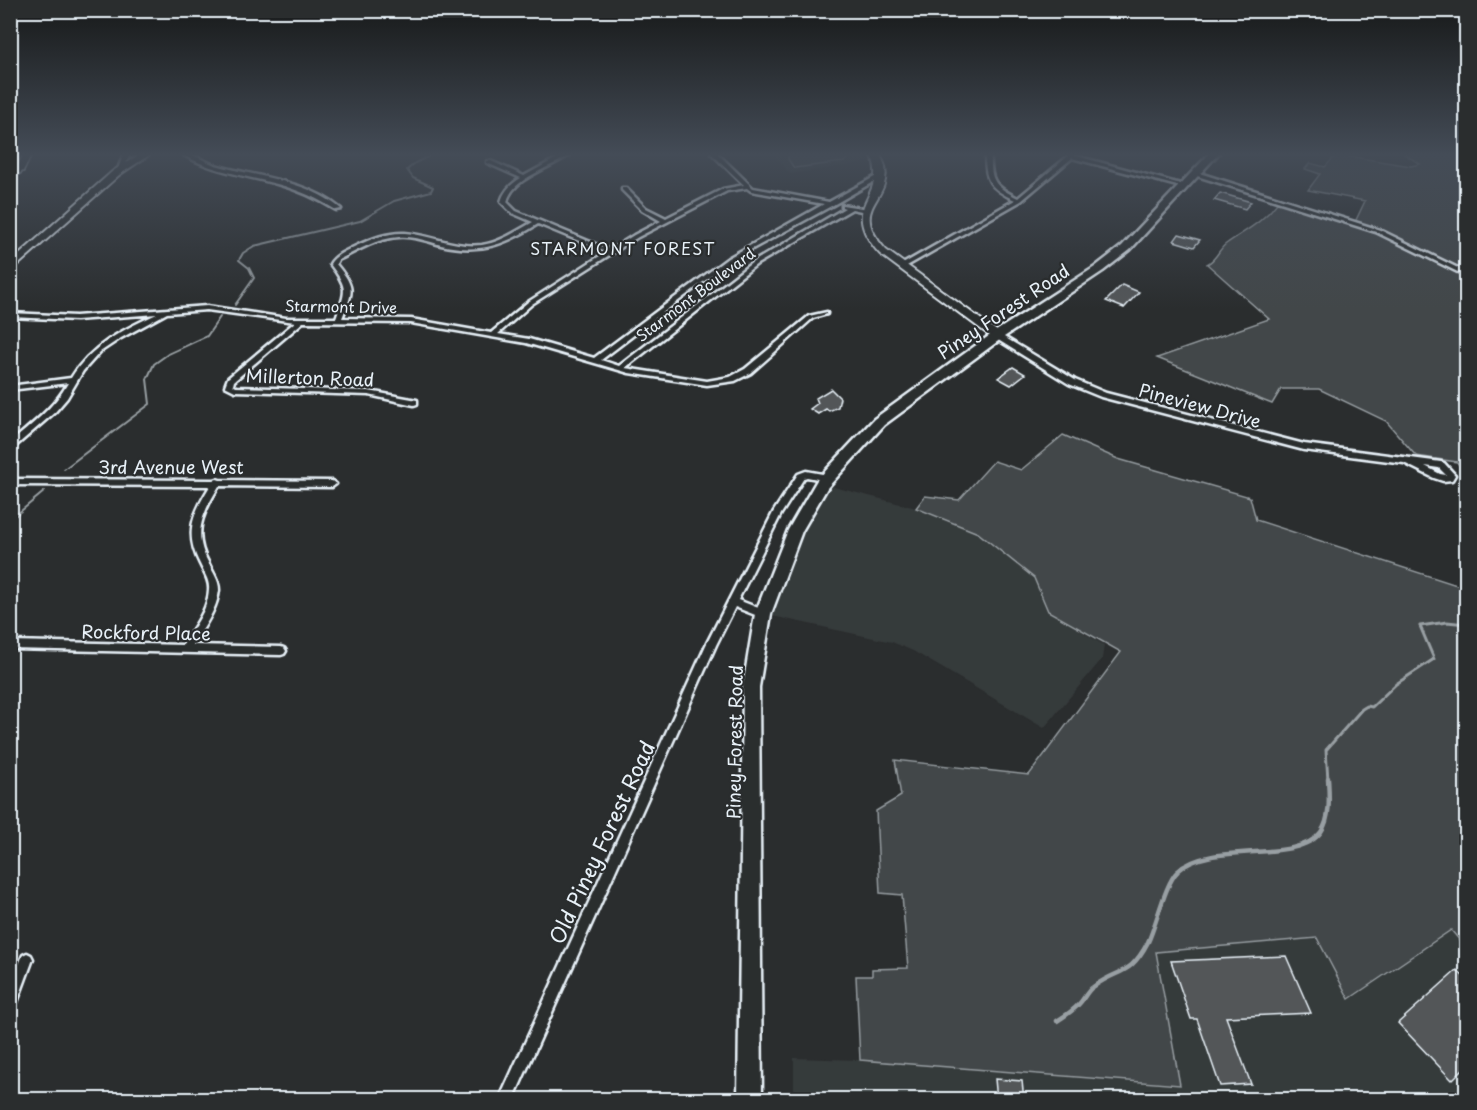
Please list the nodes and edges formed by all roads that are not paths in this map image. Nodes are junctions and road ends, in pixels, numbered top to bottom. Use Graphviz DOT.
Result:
graph roads {
  1 [pos="81,205"];
  2 [pos="332,205"];
  3 [pos="507,205"];
  4 [pos="640,205"];
  5 [pos="697,205"];
  6 [pos="827,205"];
  7 [pos="839,205"];
  8 [pos="868,205"];
  9 [pos="1011,205"];
  10 [pos="1167,205"];
  11 [pos="1296,205"];
  12 [pos="851,207"];
  13 [pos="338,209"];
  14 [pos="866,210"];
  15 [pos="666,221"];
  16 [pos="537,222"];
  17 [pos="610,252"];
  18 [pos="903,266"];
  19 [pos="10,269"];
  20 [pos="1467,274"];
  21 [pos="171,309"];
  22 [pos="825,313"];
  23 [pos="10,315"];
  24 [pos="300,321"];
  25 [pos="338,321"];
  26 [pos="494,335"];
  27 [pos="997,336"];
  28 [pos="595,361"];
  29 [pos="620,368"];
  30 [pos="73,380"];
  31 [pos="10,388"];
  32 [pos="414,402"];
  33 [pos="10,448"];
  34 [pos="1410,461"];
  35 [pos="828,478"];
  36 [pos="10,482"];
  37 [pos="217,482"];
  38 [pos="332,484"];
  39 [pos="733,602"];
  40 [pos="763,614"];
  41 [pos="10,645"];
  42 [pos="186,649"];
  43 [pos="281,651"];
  44 [pos="27,959"];
  45 [pos="10,1003"];
  46 [pos="506,1100"];
  47 [pos="750,1100"];
  1 -- 19 [label="street"];
  2 -- 13 [label="street"];
  3 -- 16 [label="street"];
  4 -- 15 [label="street"];
  5 -- 15 [label="street"];
  6 -- 28 [label="street, Starmont Boulevard"];
  7 -- 12 [label="street"];
  8 -- 14 [label="street"];
  9 -- 18 [label="street"];
  10 -- 27 [label="main road, Piney Forest Road"];
  11 -- 20 [label="street"];
  12 -- 14 [label="street"];
  12 -- 29 [label="street, Starmont Boulevard"];
  14 -- 18 [label="street"];
  15 -- 17 [label="street"];
  16 -- 17 [label="street"];
  16 -- 25 [label="street"];
  17 -- 26 [label="street"];
  18 -- 27 [label="street"];
  21 -- 23 [label="street, Starmont Drive"];
  21 -- 24 [label="street, Starmont Drive"];
  21 -- 30 [label="street"];
  22 -- 29 [label="street, Starmont Drive"];
  24 -- 25 [label="street, Starmont Drive"];
  24 -- 32 [label="street, Millerton Road"];
  25 -- 26 [label="street, Starmont Drive"];
  26 -- 28 [label="street, Starmont Drive"];
  27 -- 34 [label="street, Pineview Drive"];
  27 -- 35 [label="main road, Piney Forest Road"];
  28 -- 29 [label="street, Starmont Drive"];
  30 -- 31 [label="street"];
  30 -- 33 [label="street"];
  35 -- 39 [label="street, Old Piney Forest Road"];
  35 -- 40 [label="main road, Piney Forest Road"];
  36 -- 37 [label="street, 3rd Avenue West"];
  37 -- 38 [label="street, 3rd Avenue West"];
  37 -- 42 [label="street"];
  39 -- 40 [label="street"];
  39 -- 46 [label="street, Old Piney Forest Road"];
  40 -- 47 [label="main road, Piney Forest Road"];
  41 -- 42 [label="street, Rockford Place"];
  42 -- 43 [label="street, Rockford Place"];
  44 -- 45 [label="street"];
}
